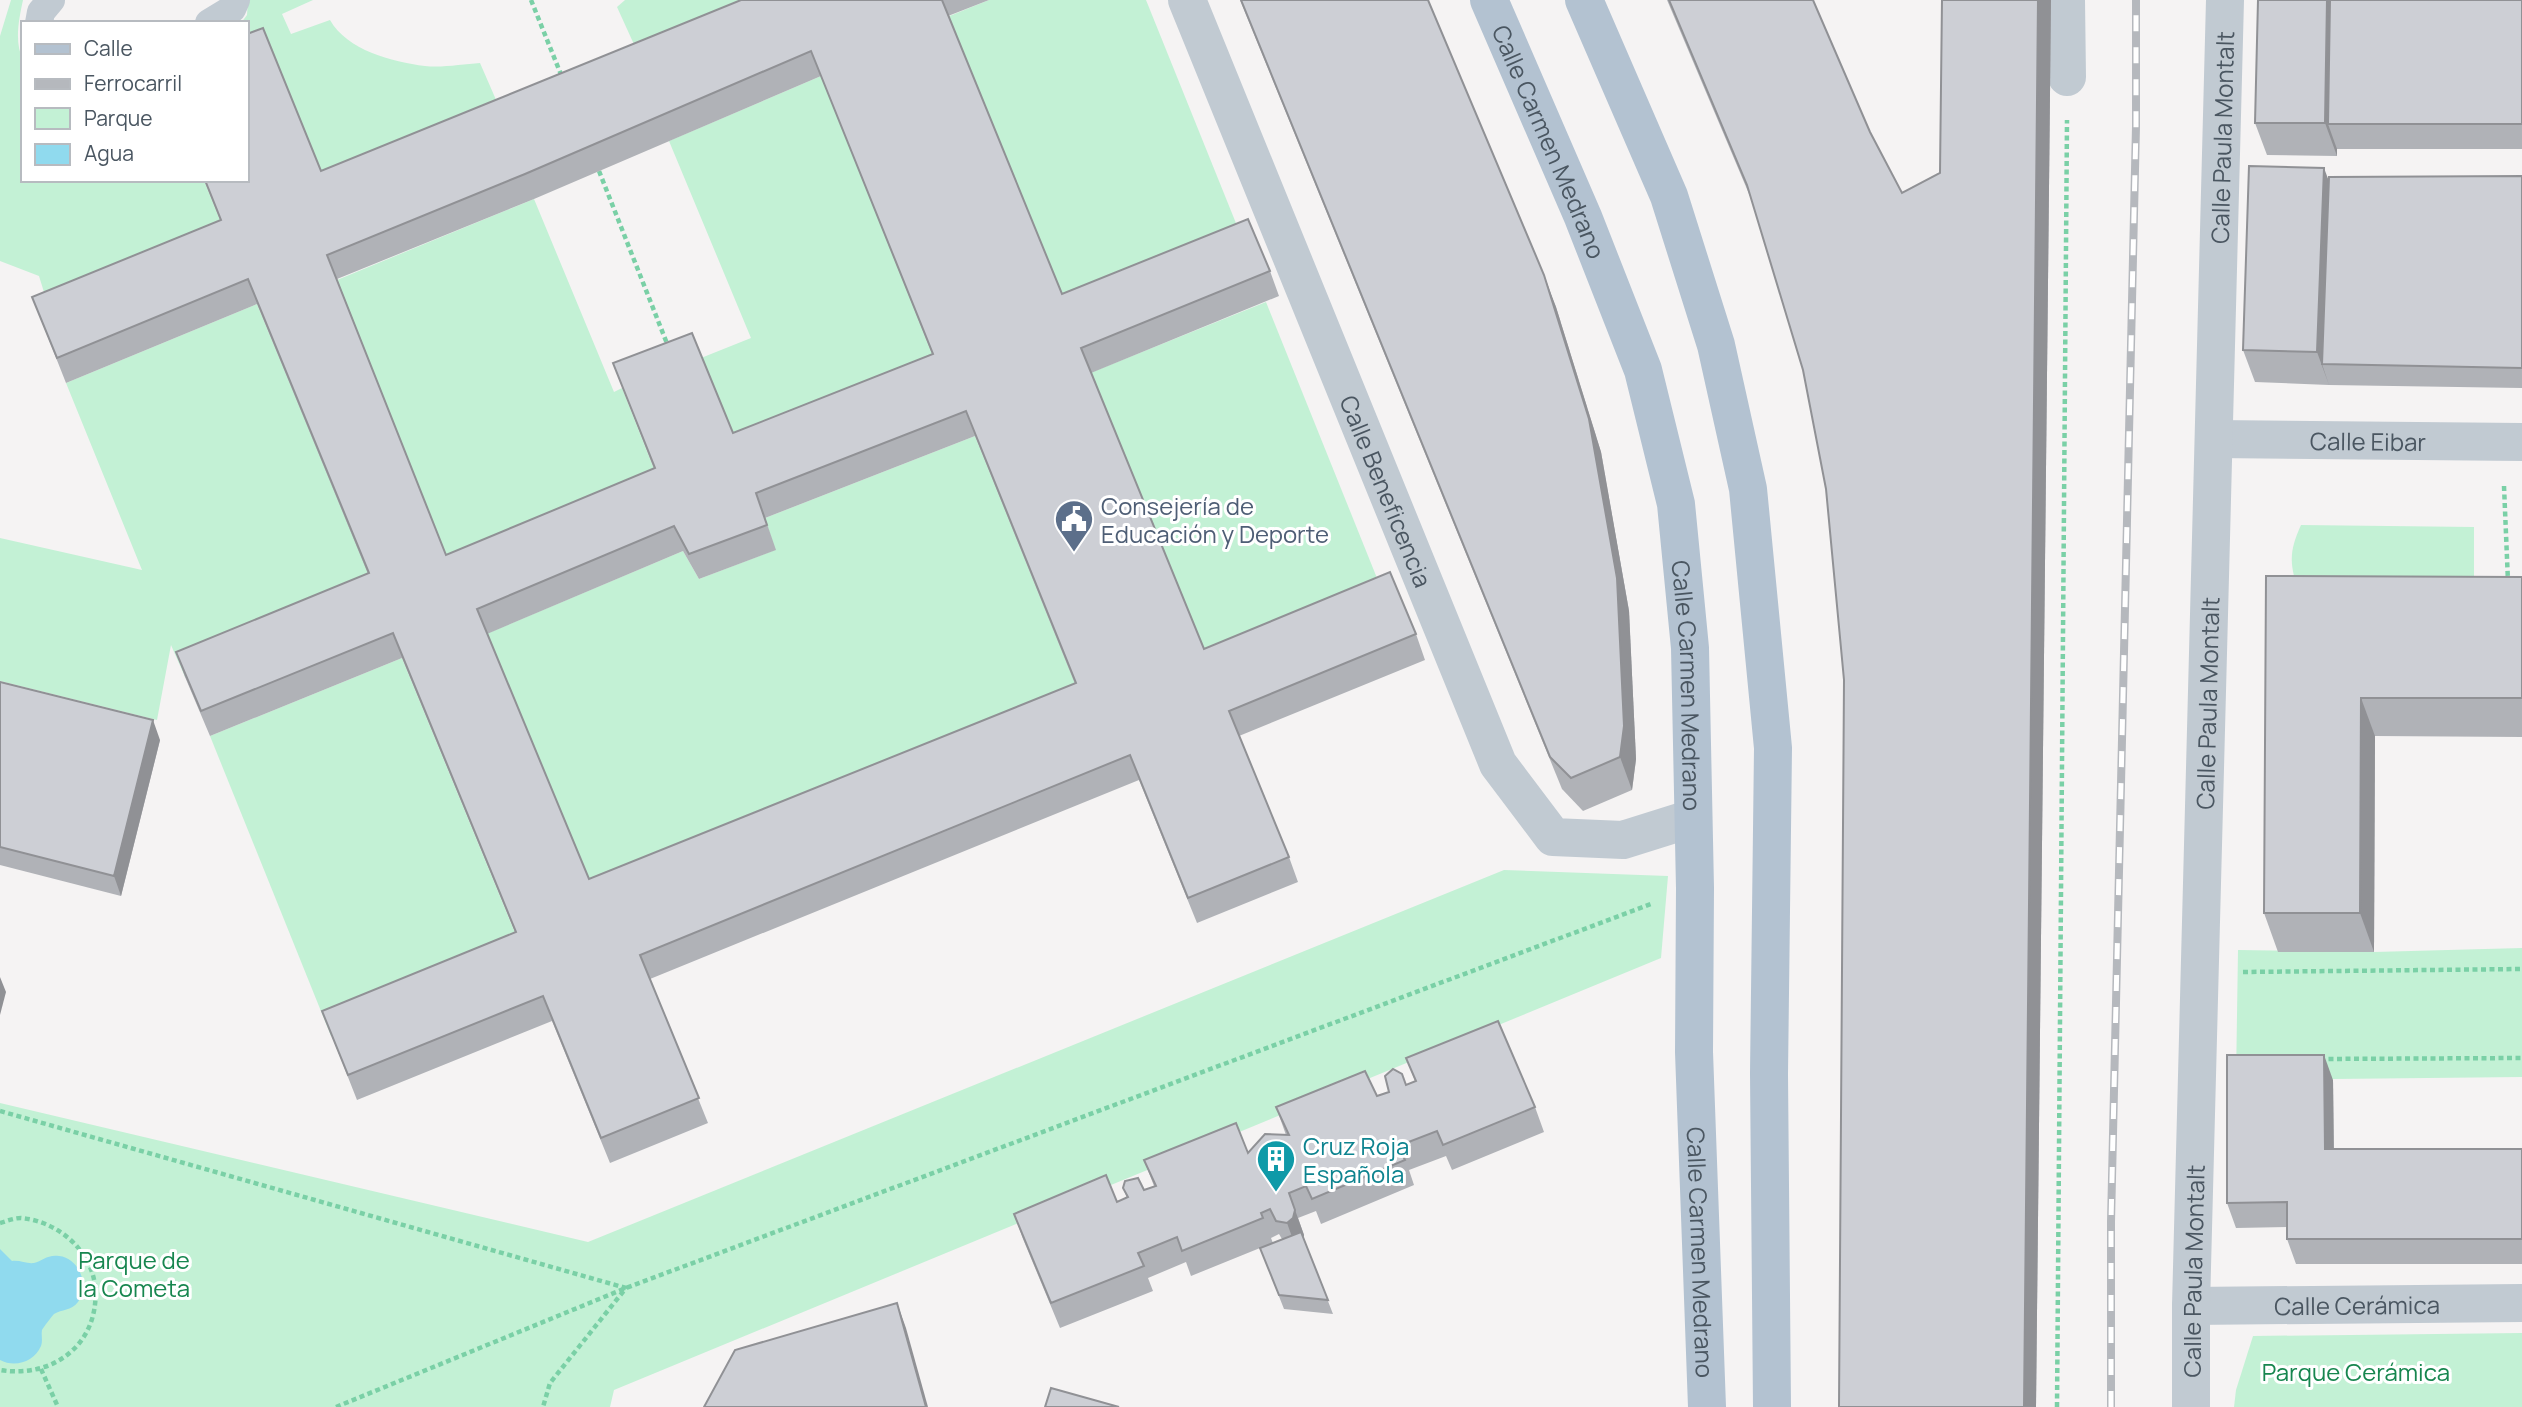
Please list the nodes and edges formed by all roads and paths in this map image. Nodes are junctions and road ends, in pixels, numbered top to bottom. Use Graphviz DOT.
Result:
graph roads {
  1 [pos="51,0"];
  2 [pos="236,0"];
  3 [pos="531,0"];
  4 [pos="1187,0"];
  5 [pos="1489,0"];
  6 [pos="1584,0"];
  7 [pos="2066,0"];
  8 [pos="2225,0"];
  9 [pos="39,21"];
  10 [pos="212,21"];
  11 [pos="2067,77"];
  12 [pos="566,85"];
  13 [pos="599,171"];
  14 [pos="673,358"];
  15 [pos="2214,439"];
  16 [pos="2512,442"];
  17 [pos="2508,591"];
  18 [pos="1693,818"];
  19 [pos="1695,888"];
  20 [pos="2522,969"];
  21 [pos="2199,972"];
  22 [pos="2522,1058"];
  23 [pos="2315,1059"];
  24 [pos="0,1111"];
  25 [pos="0,1223"];
  26 [pos="626,1288"];
  27 [pos="2522,1303"];
  28 [pos="2191,1306"];
  29 [pos="41,1369"];
  30 [pos="0,1370"];
  31 [pos="58,1407"];
  32 [pos="336,1407"];
  33 [pos="543,1407"];
  34 [pos="1707,1407"];
  35 [pos="1772,1407"];
  36 [pos="2057,1407"];
  37 [pos="2191,1407"];
  1 -- 9 [label="lane"];
  2 -- 10 [label="lane"];
  3 -- 12 [label="path"];
  4 -- 18 [label="street, Calle Beneficencia"];
  5 -- 18 [label="main road, Calle Carmen Medrano"];
  6 -- 35 [label="main road"];
  7 -- 11 [label="street"];
  8 -- 15 [label="street, Calle Paula Montalt"];
  11 -- 36 [label="path"];
  13 -- 14 [label="path"];
  15 -- 16 [label="street, Calle Eibar"];
  15 -- 21 [label="street, Calle Paula Montalt"];
  16 -- 17 [label="path"];
  18 -- 19 [label="main road, Calle Carmen Medrano"];
  19 -- 26 [label="path"];
  19 -- 34 [label="main road, Calle Carmen Medrano"];
  20 -- 21 [label="path"];
  21 -- 28 [label="street, Calle Paula Montalt"];
  22 -- 23 [label="path"];
  24 -- 26 [label="path"];
  25 -- 29 [label="path"];
  26 -- 32 [label="path"];
  26 -- 33 [label="path"];
  27 -- 28 [label="street, Calle Cerámica"];
  28 -- 37 [label="street, Calle Paula Montalt"];
  29 -- 30 [label="path"];
  29 -- 31 [label="path"];
}
